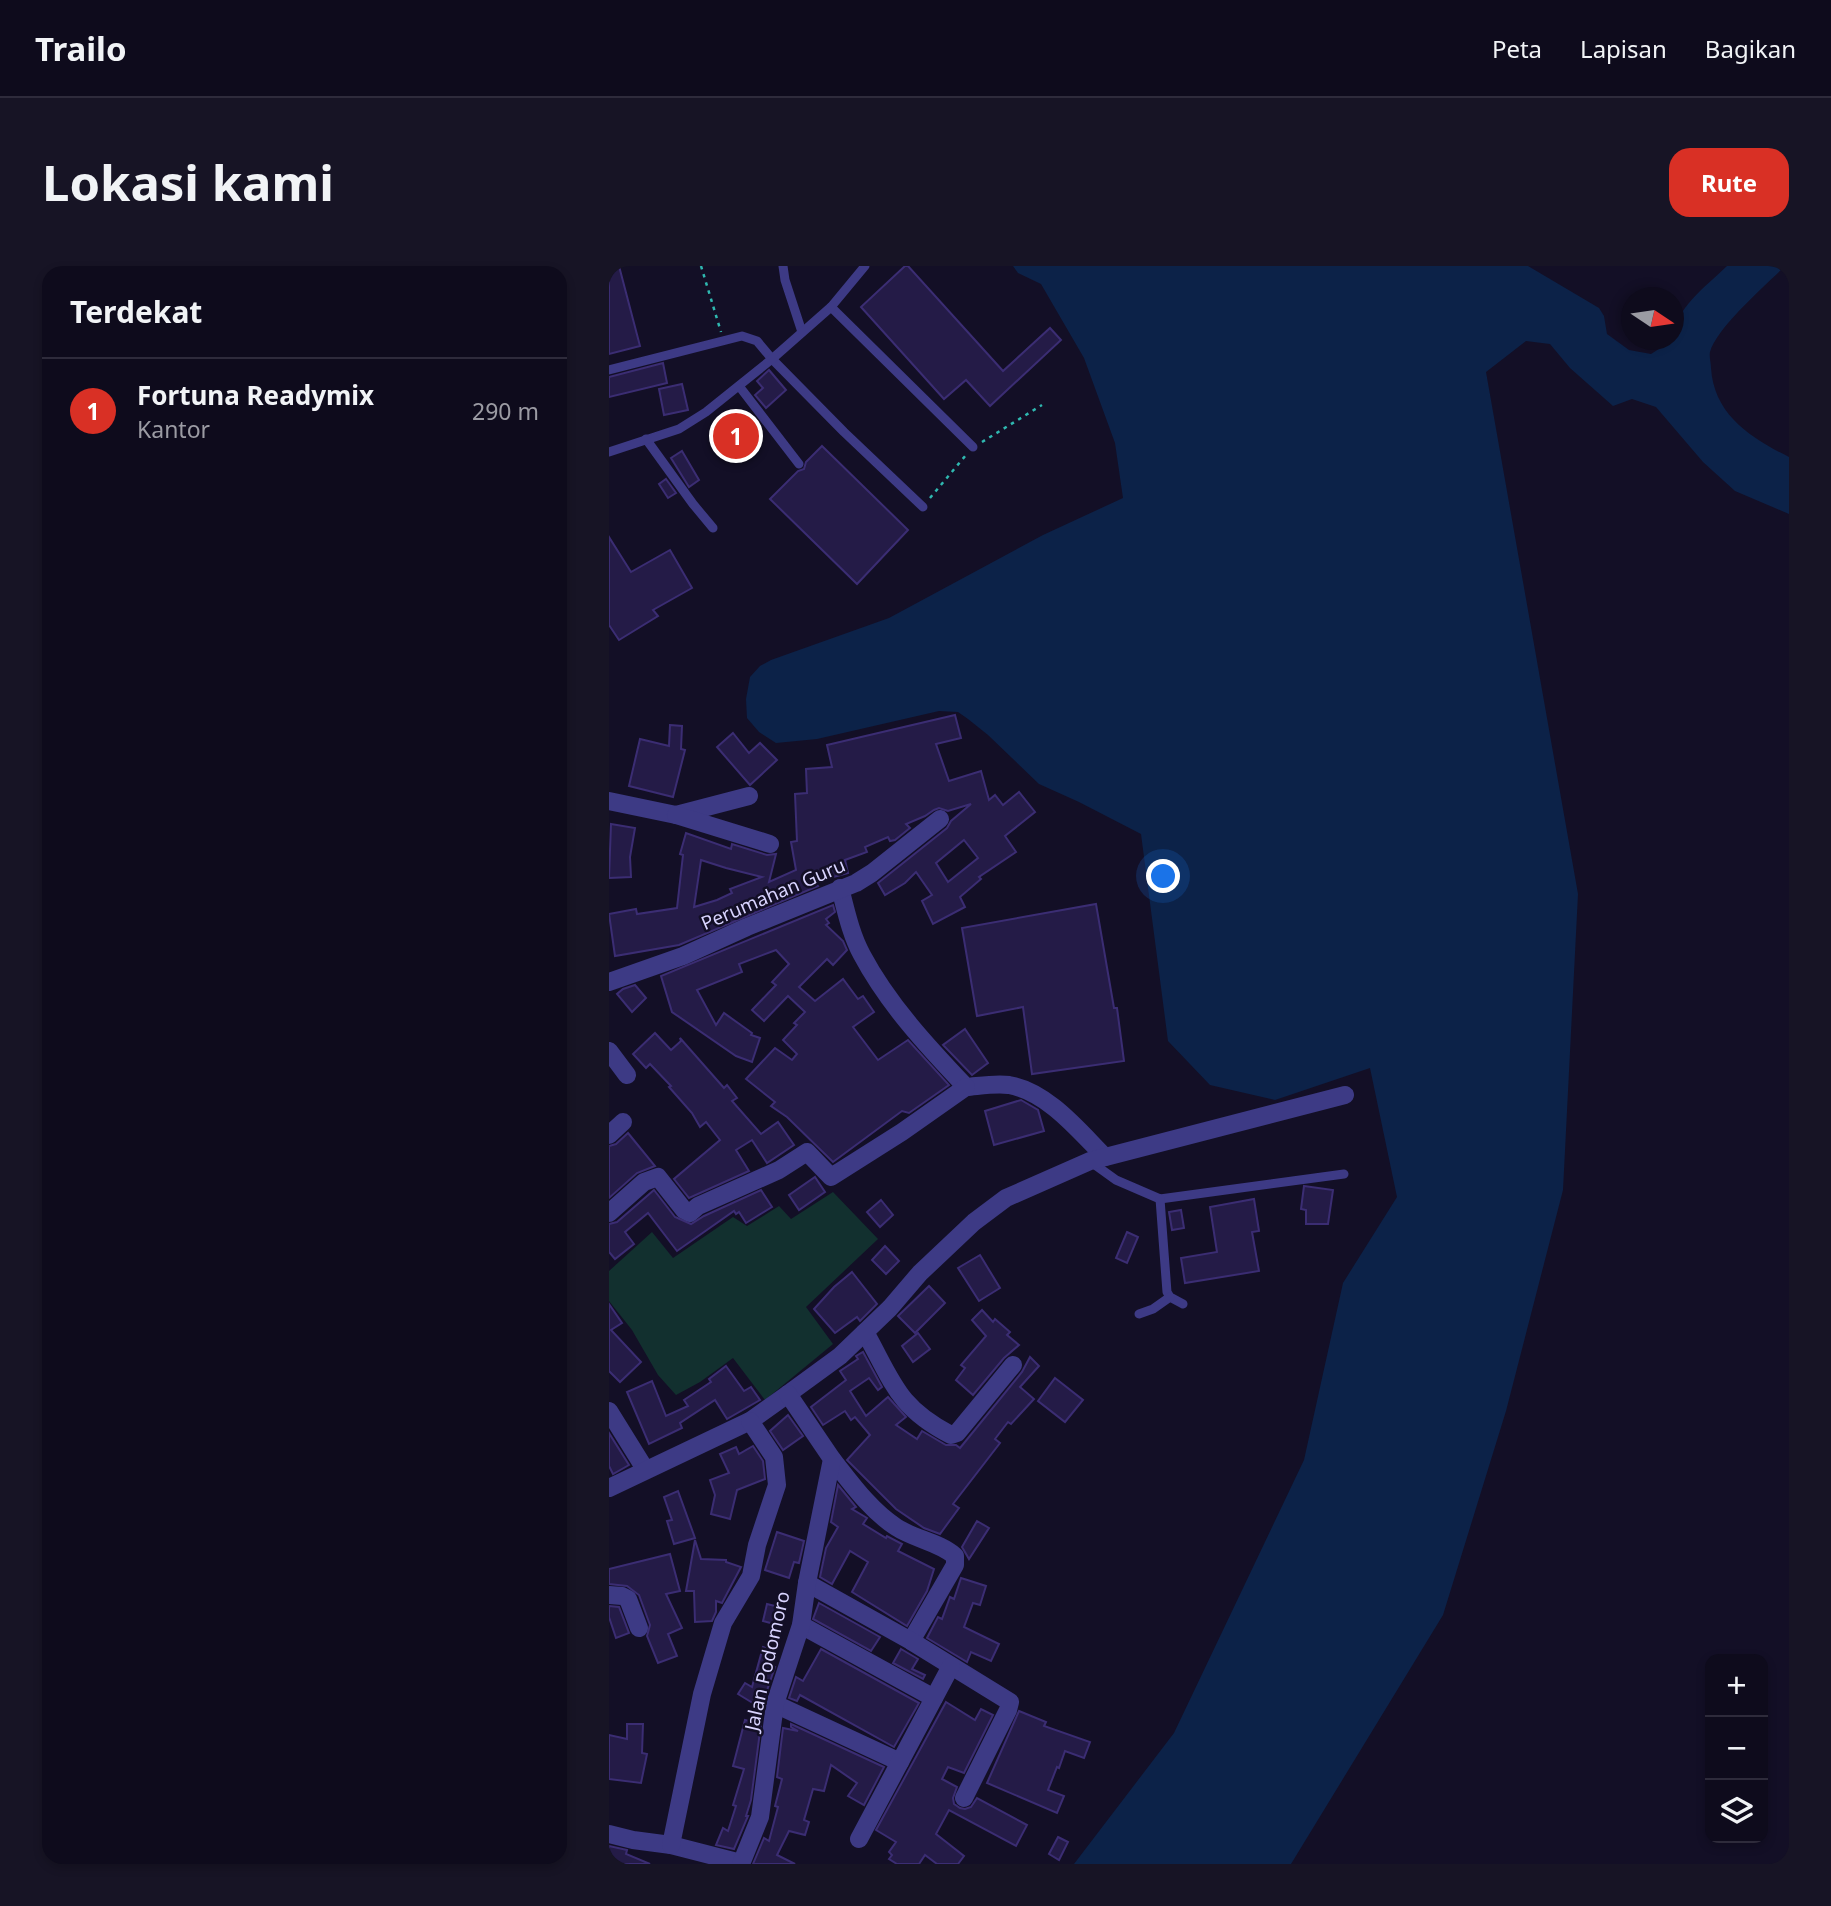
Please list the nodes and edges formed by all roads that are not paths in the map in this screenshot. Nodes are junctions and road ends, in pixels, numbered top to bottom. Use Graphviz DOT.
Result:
graph roads {
  1 [pos="783,266"];
  2 [pos="865,266"];
  3 [pos="831,307"];
  4 [pos="802,332"];
  5 [pos="772,359"];
  6 [pos="609,370"];
  7 [pos="739,386"];
  8 [pos="646,439"];
  9 [pos="973,447"];
  10 [pos="609,452"];
  11 [pos="799,464"];
  12 [pos="923,507"];
  13 [pos="713,528"];
  14 [pos="749,796"];
  15 [pos="609,801"];
  16 [pos="676,815"];
  17 [pos="940,819"];
  18 [pos="770,844"];
  19 [pos="840,888"];
  20 [pos="609,982"];
  21 [pos="609,1051"];
  22 [pos="627,1075"];
  23 [pos="965,1087"];
  24 [pos="1345,1095"];
  25 [pos="623,1122"];
  26 [pos="609,1135"];
  27 [pos="1098,1159"];
  28 [pos="1345,1174"];
  29 [pos="1160,1199"];
  30 [pos="609,1213"];
  31 [pos="1170,1297"];
  32 [pos="1183,1304"];
  33 [pos="1139,1314"];
  34 [pos="865,1332"];
  35 [pos="1013,1365"];
  36 [pos="788,1394"];
  37 [pos="609,1412"];
  38 [pos="750,1421"];
  39 [pos="832,1459"];
  40 [pos="645,1469"];
  41 [pos="609,1488"];
  42 [pos="807,1583"];
  43 [pos="609,1595"];
  44 [pos="801,1625"];
  45 [pos="639,1628"];
  46 [pos="911,1641"];
  47 [pos="951,1666"];
  48 [pos="934,1698"];
  49 [pos="775,1704"];
  50 [pos="900,1762"];
  51 [pos="964,1798"];
  52 [pos="609,1834"];
  53 [pos="859,1839"];
  54 [pos="671,1845"];
  55 [pos="741,1864"];
  1 -- 4 [label="lane"];
  2 -- 3 [label="lane"];
  3 -- 4 [label="lane"];
  3 -- 9 [label="lane"];
  4 -- 5 [label="lane"];
  5 -- 6 [label="lane"];
  5 -- 7 [label="lane"];
  5 -- 12 [label="lane"];
  7 -- 8 [label="lane"];
  7 -- 11 [label="lane"];
  8 -- 10 [label="lane"];
  8 -- 13 [label="lane"];
  14 -- 16 [label="street"];
  15 -- 16 [label="street"];
  16 -- 18 [label="street"];
  17 -- 19 [label="street, Perumahan Guru"];
  19 -- 20 [label="street, Perumahan Guru"];
  19 -- 23 [label="street"];
  21 -- 22 [label="street"];
  23 -- 27 [label="street"];
  23 -- 30 [label="street"];
  24 -- 27 [label="street"];
  25 -- 26 [label="street"];
  27 -- 29 [label="lane"];
  27 -- 34 [label="street"];
  28 -- 29 [label="lane"];
  29 -- 31 [label="lane"];
  31 -- 32 [label="lane"];
  31 -- 33 [label="lane"];
  34 -- 35 [label="street"];
  34 -- 36 [label="street"];
  36 -- 38 [label="street"];
  36 -- 39 [label="street"];
  37 -- 40 [label="street"];
  38 -- 40 [label="street"];
  38 -- 54 [label="street"];
  39 -- 42 [label="street, Jalan Podomoro"];
  39 -- 46 [label="street"];
  40 -- 41 [label="street"];
  42 -- 44 [label="street, Jalan Podomoro"];
  42 -- 46 [label="street"];
  43 -- 45 [label="street"];
  44 -- 48 [label="street"];
  44 -- 49 [label="street, Jalan Podomoro"];
  46 -- 47 [label="street"];
  47 -- 48 [label="street"];
  47 -- 51 [label="street"];
  48 -- 50 [label="street"];
  49 -- 50 [label="street"];
  49 -- 55 [label="street, Jalan Podomoro"];
  50 -- 53 [label="street"];
  52 -- 54 [label="street"];
  54 -- 55 [label="street"];
}
